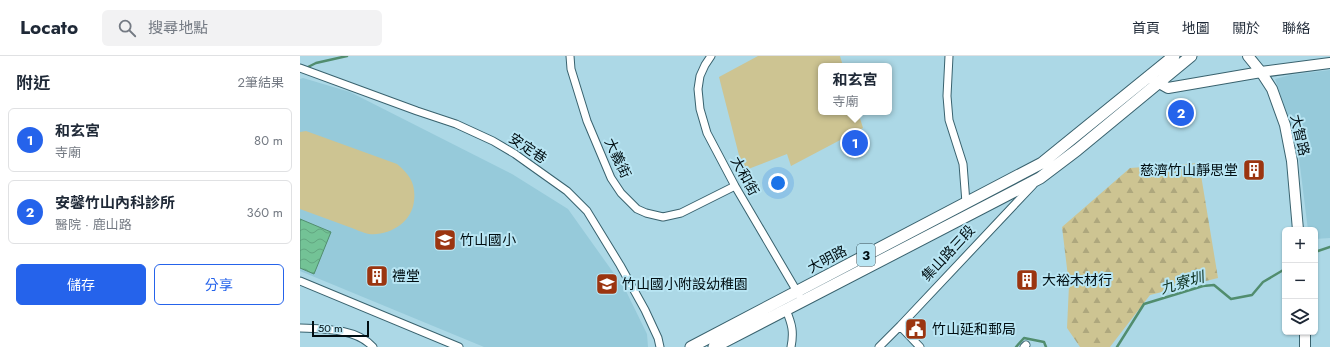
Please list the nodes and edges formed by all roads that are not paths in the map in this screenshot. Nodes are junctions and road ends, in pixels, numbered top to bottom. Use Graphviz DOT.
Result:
graph roads {
  1 [pos="570,56"];
  2 [pos="711,56"];
  3 [pos="949,56"];
  4 [pos="1174,56"];
  5 [pos="1191,56"];
  6 [pos="1248,56"];
  7 [pos="1330,63"];
  8 [pos="300,68"];
  9 [pos="1261,72"];
  10 [pos="1154,80"];
  11 [pos="1042,163"];
  12 [pos="1040,178"];
  13 [pos="735,186"];
  14 [pos="966,203"];
  15 [pos="1298,227"];
  16 [pos="300,282"];
  17 [pos="796,292"];
  18 [pos="804,302"];
  19 [pos="786,310"];
  20 [pos="900,326"];
  21 [pos="300,328"];
  22 [pos="1305,335"];
  23 [pos="712,344"];
  24 [pos="373,347"];
  25 [pos="459,347"];
  26 [pos="660,347"];
  27 [pos="691,347"];
  28 [pos="791,347"];
  29 [pos="879,347"];
  30 [pos="920,347"];
  31 [pos="1305,347"];
  1 -- 13 [label="street, 大義街"];
  2 -- 13 [label="street, 大和街"];
  3 -- 14 [label="street"];
  4 -- 10 [label="main road, 集山路三段 / 3"];
  5 -- 10 [label="main road, 集山路三段 / 3"];
  6 -- 9 [label="street, 大智路"];
  7 -- 9 [label="street"];
  8 -- 26 [label="street, 安定巷"];
  9 -- 10 [label="street"];
  9 -- 15 [label="street, 大智路"];
  10 -- 11 [label="main road, 集山路三段 / 3"];
  10 -- 12 [label="main road, 集山路三段 / 3"];
  11 -- 12 [label="street"];
  11 -- 14 [label="main road, 大明路 / 3"];
  12 -- 18 [label="main road, 大明路 / 3"];
  12 -- 20 [label="street, 集山路三段"];
  13 -- 17 [label="street, 大和街"];
  14 -- 17 [label="main road, 大明路 / 3"];
  16 -- 25 [label="street"];
  17 -- 18 [label="street, 大和街"];
  17 -- 23 [label="main road, 大明路 / 3"];
  18 -- 19 [label="main road, 大明路 / 3"];
  19 -- 23 [label="main road, 大明路 / 3"];
  19 -- 28 [label="street"];
  20 -- 29 [label="street, 集山路三段"];
  20 -- 30 [label="street"];
  21 -- 24 [label="street"];
  22 -- 31 [label="street"];
  23 -- 27 [label="main road, 大明路 / 3"];
}
